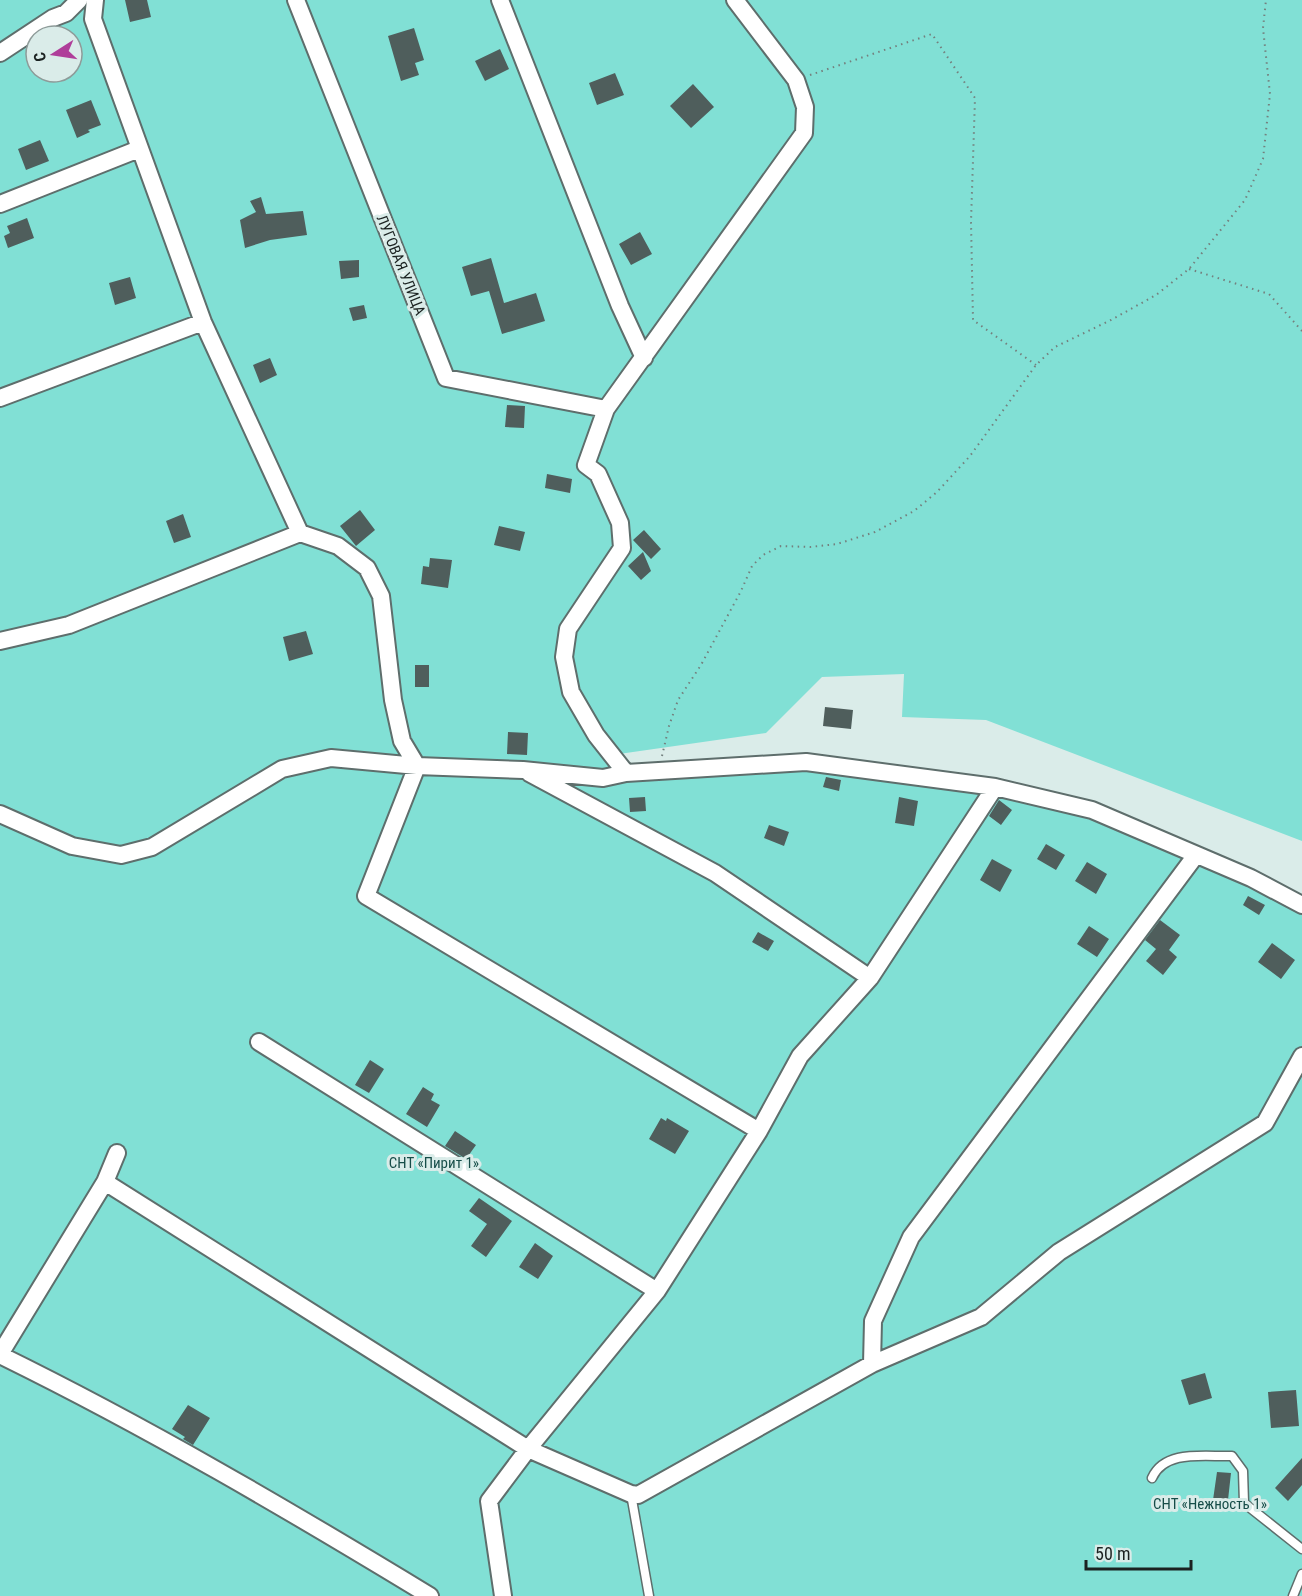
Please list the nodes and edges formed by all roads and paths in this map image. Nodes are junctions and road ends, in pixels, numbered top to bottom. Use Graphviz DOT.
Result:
graph roads {
  1 [pos="79,0"];
  2 [pos="95,0"];
  3 [pos="296,0"];
  4 [pos="500,0"];
  5 [pos="735,0"];
  6 [pos="1266,0"];
  7 [pos="0,53"];
  8 [pos="796,80"];
  9 [pos="139,149"];
  10 [pos="0,204"];
  11 [pos="1189,269"];
  12 [pos="203,321"];
  13 [pos="1302,331"];
  14 [pos="644,358"];
  15 [pos="1036,365"];
  16 [pos="0,398"];
  17 [pos="606,409"];
  18 [pos="300,533"];
  19 [pos="0,640"];
  20 [pos="417,766"];
  21 [pos="523,770"];
  22 [pos="663,771"];
  23 [pos="626,773"];
  24 [pos="995,786"];
  25 [pos="0,814"];
  26 [pos="1196,855"];
  27 [pos="1302,904"];
  28 [pos="870,978"];
  29 [pos="259,1042"];
  30 [pos="1302,1056"];
  31 [pos="759,1131"];
  32 [pos="117,1153"];
  33 [pos="105,1182"];
  34 [pos="657,1291"];
  35 [pos="0,1354"];
  36 [pos="872,1364"];
  37 [pos="528,1449"];
  38 [pos="1152,1478"];
  39 [pos="631,1494"];
  40 [pos="1302,1550"];
  41 [pos="1302,1574"];
  42 [pos="430,1596"];
  43 [pos="503,1596"];
  44 [pos="649,1596"];
  45 [pos="1293,1596"];
  1 -- 7 [label="street"];
  2 -- 9 [label="street"];
  3 -- 17 [label="street, ЛУГОВАЯ УЛИЦА"];
  4 -- 14 [label="street"];
  5 -- 8 [label="street"];
  6 -- 11 [label="path"];
  8 -- 14 [label="street"];
  8 -- 15 [label="path"];
  9 -- 10 [label="street"];
  9 -- 12 [label="street"];
  11 -- 13 [label="path"];
  11 -- 15 [label="path"];
  12 -- 16 [label="street"];
  12 -- 18 [label="street"];
  14 -- 17 [label="street"];
  15 -- 22 [label="path"];
  17 -- 23 [label="street"];
  18 -- 19 [label="street"];
  18 -- 20 [label="street"];
  20 -- 21 [label="street"];
  20 -- 25 [label="street"];
  20 -- 31 [label="street"];
  21 -- 23 [label="street"];
  21 -- 28 [label="street"];
  22 -- 23 [label="street"];
  22 -- 24 [label="street"];
  24 -- 26 [label="street"];
  24 -- 28 [label="street"];
  26 -- 27 [label="street"];
  26 -- 36 [label="street"];
  28 -- 31 [label="street"];
  29 -- 34 [label="street"];
  30 -- 36 [label="street"];
  31 -- 34 [label="street"];
  32 -- 33 [label="street"];
  33 -- 35 [label="street"];
  33 -- 37 [label="street"];
  34 -- 37 [label="street"];
  35 -- 42 [label="street"];
  36 -- 39 [label="street"];
  37 -- 39 [label="street"];
  37 -- 43 [label="street"];
  38 -- 40 [label="lane"];
  39 -- 44 [label="lane"];
  41 -- 45 [label="lane"];
}
